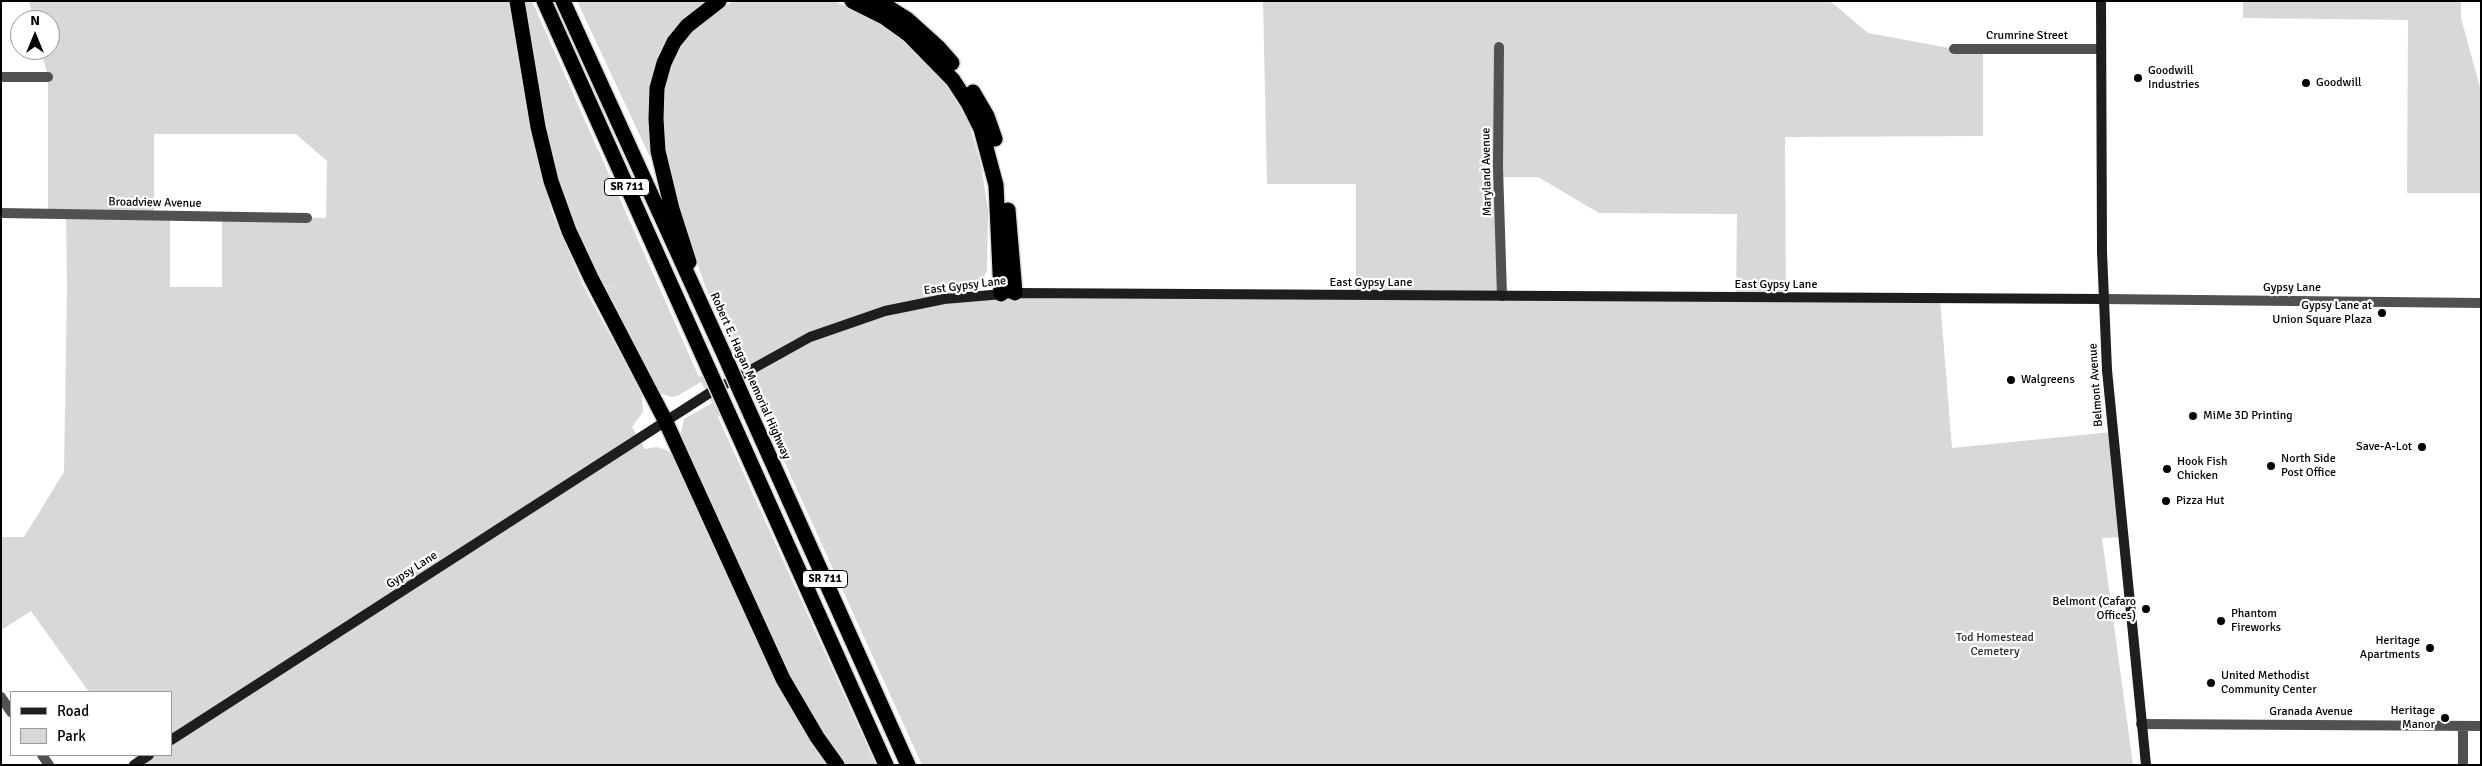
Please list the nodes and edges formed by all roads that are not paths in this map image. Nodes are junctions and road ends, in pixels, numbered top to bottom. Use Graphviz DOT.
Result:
graph roads {
  1 [pos="517,1"];
  2 [pos="544,1"];
  3 [pos="562,1"];
  4 [pos="720,1"];
  5 [pos="852,1"];
  6 [pos="878,1"];
  7 [pos="2101,1"];
  8 [pos="1499,47"];
  9 [pos="1954,49"];
  10 [pos="2100,49"];
  11 [pos="1,77"];
  12 [pos="48,77"];
  13 [pos="1,213"];
  14 [pos="307,218"];
  15 [pos="694,288"];
  16 [pos="1008,293"];
  17 [pos="1502,296"];
  18 [pos="2104,300"];
  19 [pos="2481,302"];
  20 [pos="665,420"];
  21 [pos="1,697"];
  22 [pos="10,710"];
  23 [pos="2141,724"];
  24 [pos="2462,726"];
  25 [pos="2481,726"];
  26 [pos="172,739"];
  27 [pos="148,756"];
  28 [pos="134,765"];
  29 [pos="837,765"];
  30 [pos="886,765"];
  31 [pos="908,765"];
  32 [pos="2146,765"];
  33 [pos="2463,765"];
  1 -- 20 [label="highway"];
  2 -- 30 [label="highway, SR 711, bridge"];
  3 -- 15 [label="highway, Robert E. Hagan Memorial Highway / SR 711"];
  4 -- 15 [label="highway"];
  5 -- 16 [label="highway"];
  6 -- 16 [label="highway"];
  7 -- 10 [label="main road, Belmont Avenue"];
  8 -- 17 [label="street, Maryland Avenue"];
  9 -- 10 [label="street, Crumrine Street"];
  10 -- 18 [label="main road, Belmont Avenue"];
  11 -- 12 [label="street"];
  13 -- 14 [label="street, Broadview Avenue"];
  15 -- 31 [label="highway, Robert E. Hagan Memorial Highway / SR 711, bridge"];
  16 -- 17 [label="main road, East Gypsy Lane"];
  16 -- 20 [label="main road, East Gypsy Lane"];
  17 -- 18 [label="main road, East Gypsy Lane"];
  18 -- 19 [label="street, Gypsy Lane"];
  18 -- 23 [label="main road, Belmont Avenue"];
  20 -- 26 [label="main road, Gypsy Lane"];
  20 -- 29 [label="highway"];
  21 -- 22 [label="street"];
  23 -- 24 [label="street, Granada Avenue"];
  23 -- 32 [label="main road, Belmont Avenue"];
  24 -- 25 [label="street, Granada Avenue"];
  24 -- 33 [label="street"];
  27 -- 28 [label="main road"];
}
